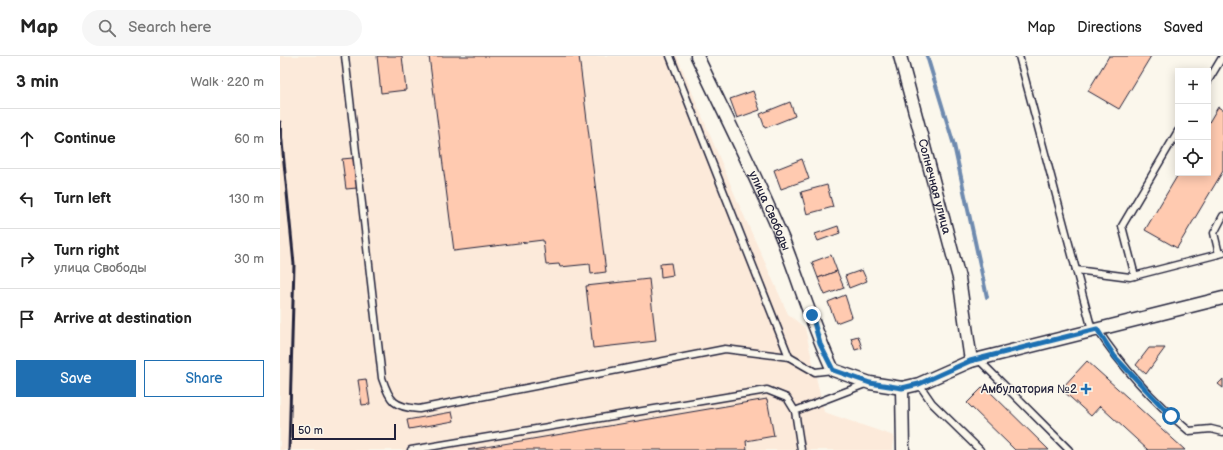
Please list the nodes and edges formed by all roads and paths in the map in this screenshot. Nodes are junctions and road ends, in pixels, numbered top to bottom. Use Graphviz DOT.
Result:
graph roads {
  1 [pos="345,56"];
  2 [pos="670,56"];
  3 [pos="697,56"];
  4 [pos="900,56"];
  5 [pos="1019,56"];
  6 [pos="1223,56"];
  7 [pos="1211,76"];
  8 [pos="1175,136"];
  9 [pos="1223,216"];
  10 [pos="1221,253"];
  11 [pos="1076,270"];
  12 [pos="1135,276"];
  13 [pos="1223,298"];
  14 [pos="1095,330"];
  15 [pos="789,357"];
  16 [pos="974,360"];
  17 [pos="833,370"];
  18 [pos="870,383"];
  19 [pos="919,384"];
  20 [pos="902,388"];
  21 [pos="795,411"];
  22 [pos="1223,432"];
  23 [pos="411,450"];
  24 [pos="801,450"];
  25 [pos="903,450"];
  26 [pos="980,450"];
  27 [pos="1069,450"];
  1 -- 15 [label="lane"];
  2 -- 15 [label="lane"];
  3 -- 17 [label="street, улица Свободы"];
  4 -- 16 [label="street, Солнечная улица"];
  5 -- 11 [label="lane"];
  6 -- 7 [label="lane"];
  8 -- 12 [label="lane"];
  9 -- 10 [label="lane"];
  10 -- 12 [label="lane"];
  11 -- 12 [label="lane"];
  11 -- 14 [label="lane"];
  13 -- 14 [label="street"];
  14 -- 16 [label="street"];
  14 -- 22 [label="lane"];
  15 -- 17 [label="lane"];
  16 -- 19 [label="street"];
  16 -- 27 [label="lane"];
  17 -- 18 [label="street"];
  18 -- 20 [label="street"];
  18 -- 21 [label="lane"];
  19 -- 20 [label="street"];
  19 -- 26 [label="lane"];
  20 -- 25 [label="street"];
  21 -- 23 [label="lane"];
  21 -- 24 [label="lane"];
}
